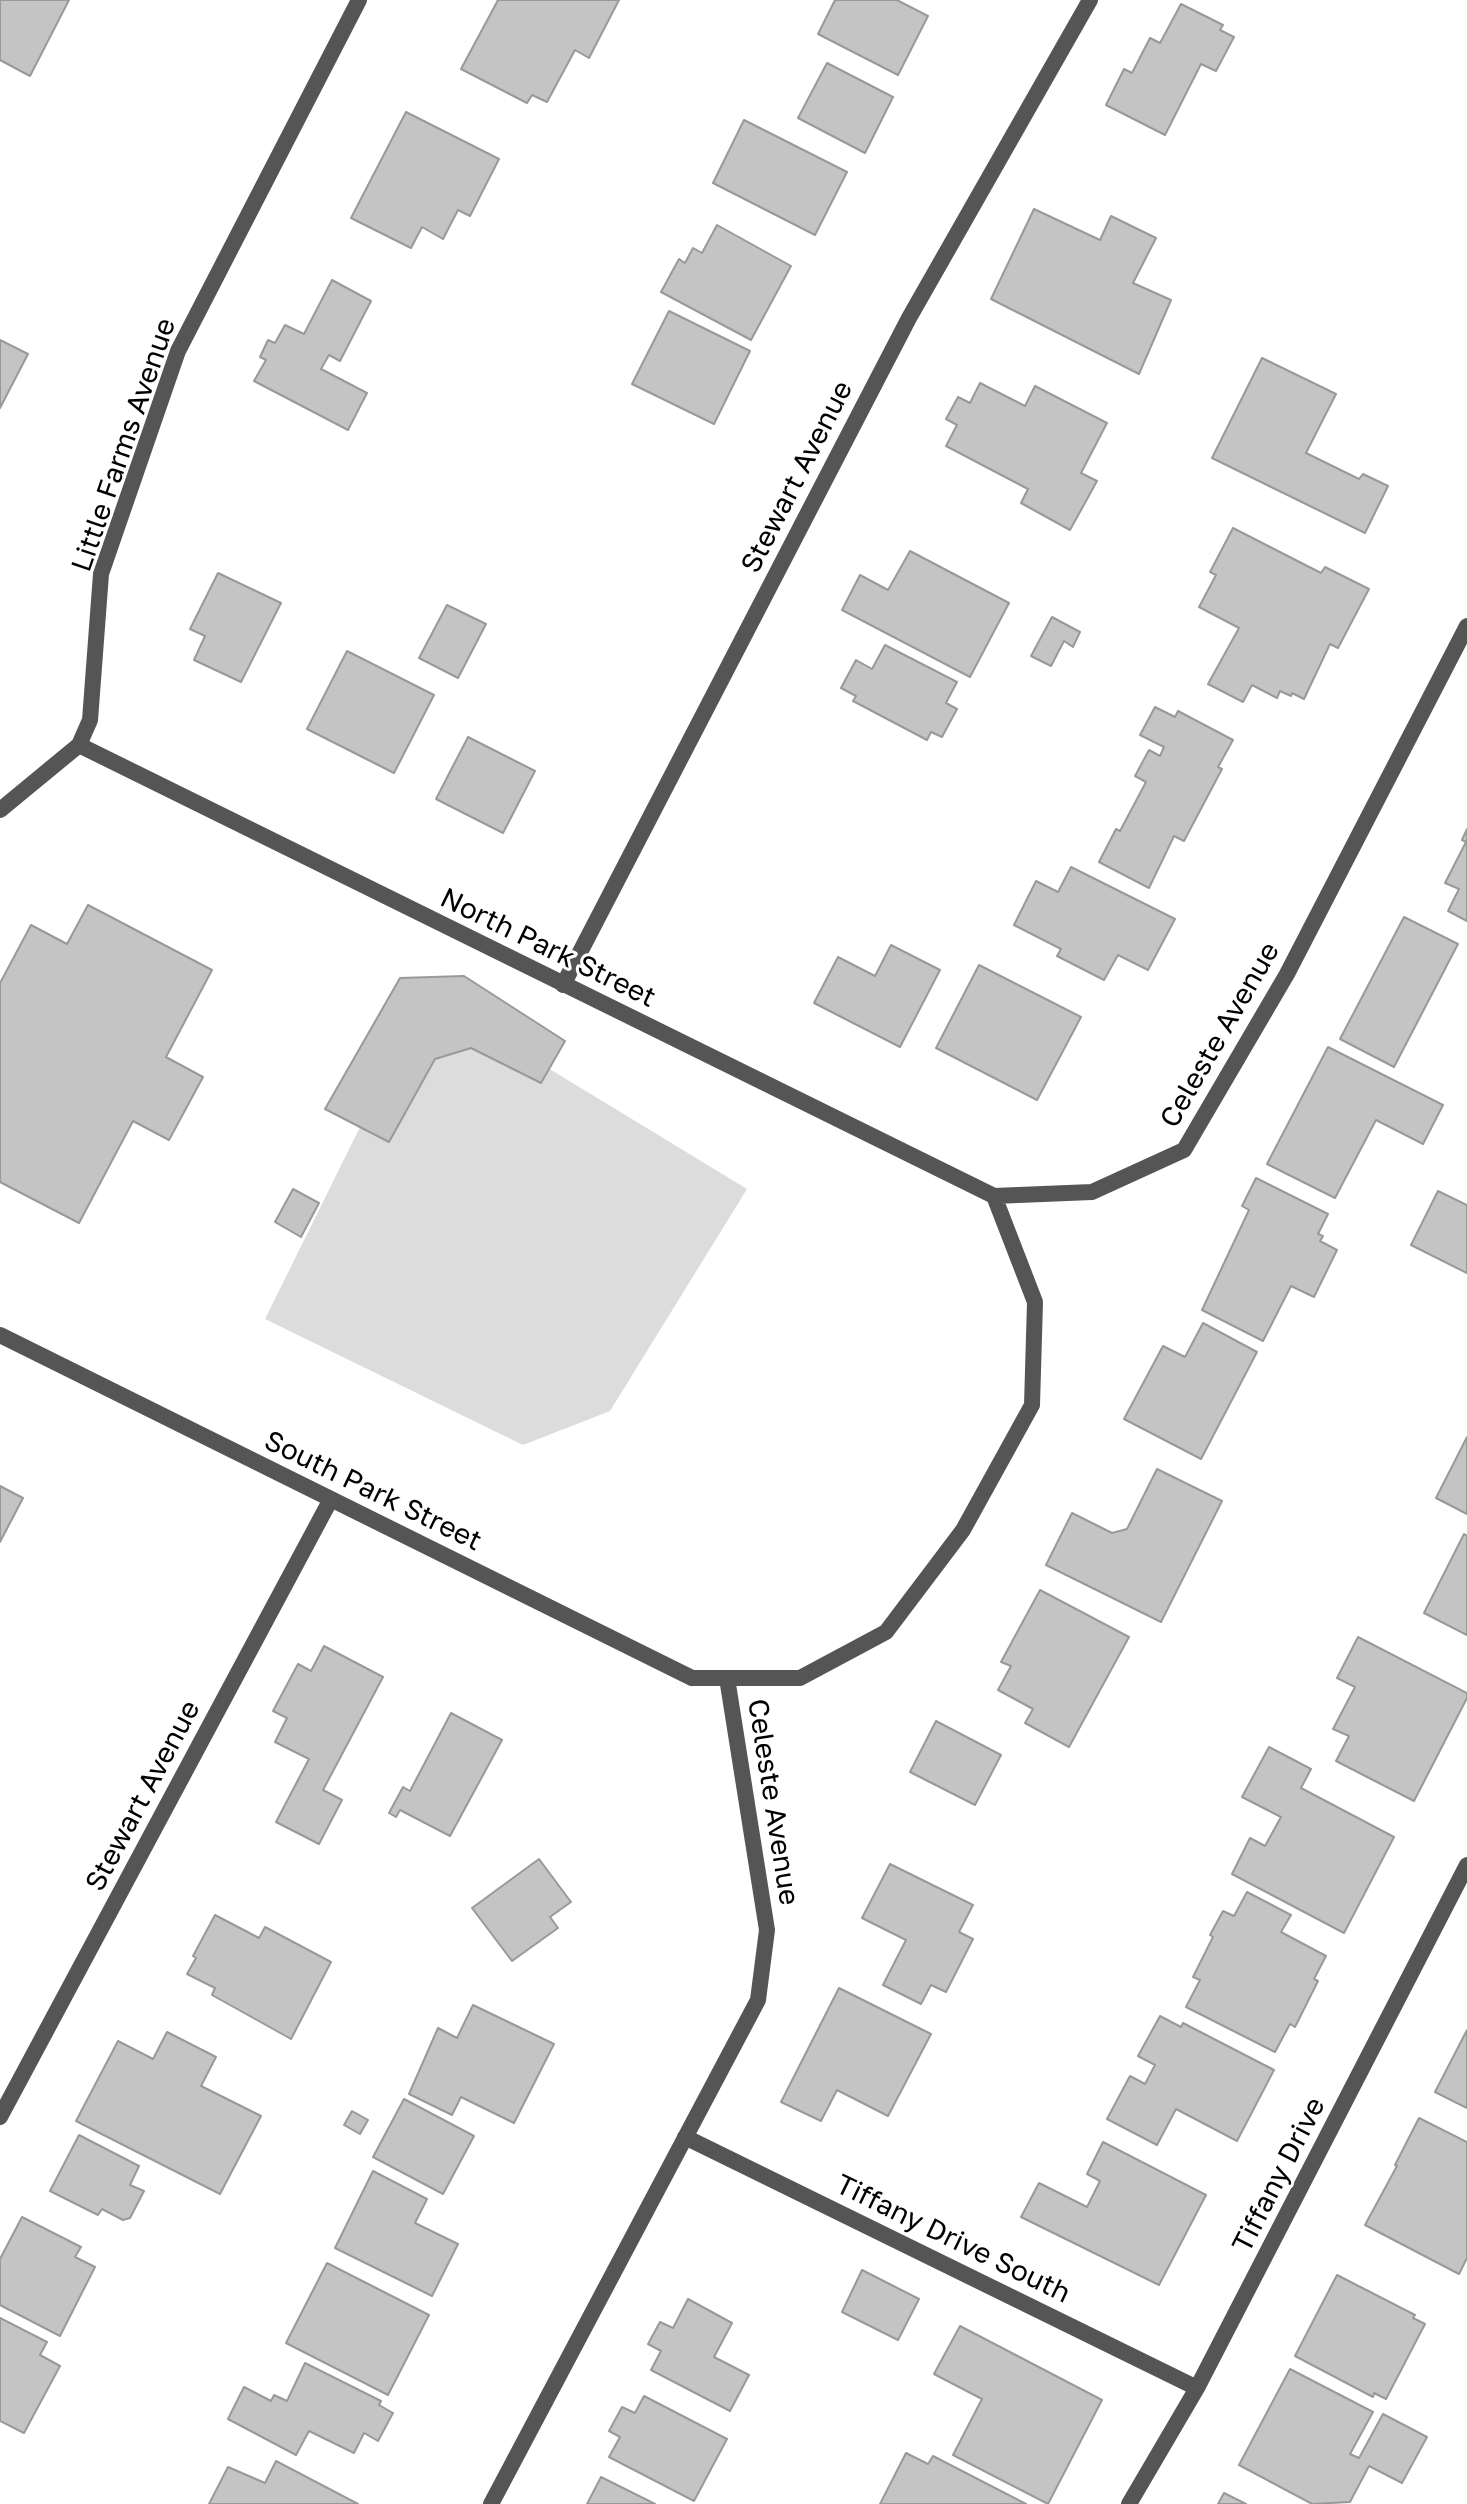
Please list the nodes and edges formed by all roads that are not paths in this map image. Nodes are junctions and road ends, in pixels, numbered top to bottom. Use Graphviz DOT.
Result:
graph roads {
  1 [pos="359,0"];
  2 [pos="1090,0"];
  3 [pos="1467,626"];
  4 [pos="79,745"];
  5 [pos="0,810"];
  6 [pos="563,985"];
  7 [pos="994,1196"];
  8 [pos="0,1335"];
  9 [pos="331,1499"];
  10 [pos="727,1678"];
  11 [pos="1467,1865"];
  12 [pos="0,2117"];
  13 [pos="685,2137"];
  14 [pos="1197,2388"];
  15 [pos="491,2504"];
  16 [pos="1129,2504"];
  1 -- 4 [label="street, Little Farms Avenue"];
  2 -- 6 [label="street, Stewart Avenue"];
  3 -- 7 [label="street, Celeste Avenue"];
  4 -- 5 [label="street"];
  4 -- 6 [label="street, North Park Street"];
  6 -- 7 [label="street, North Park Street"];
  7 -- 10 [label="street, Celeste Avenue"];
  8 -- 9 [label="street, South Park Street"];
  9 -- 10 [label="street, South Park Street"];
  9 -- 12 [label="street, Stewart Avenue"];
  10 -- 13 [label="street, Celeste Avenue"];
  11 -- 14 [label="street, Tiffany Drive"];
  13 -- 14 [label="street, Tiffany Drive South"];
  13 -- 15 [label="street, Celeste Avenue"];
  14 -- 16 [label="street, Tiffany Drive"];
}
